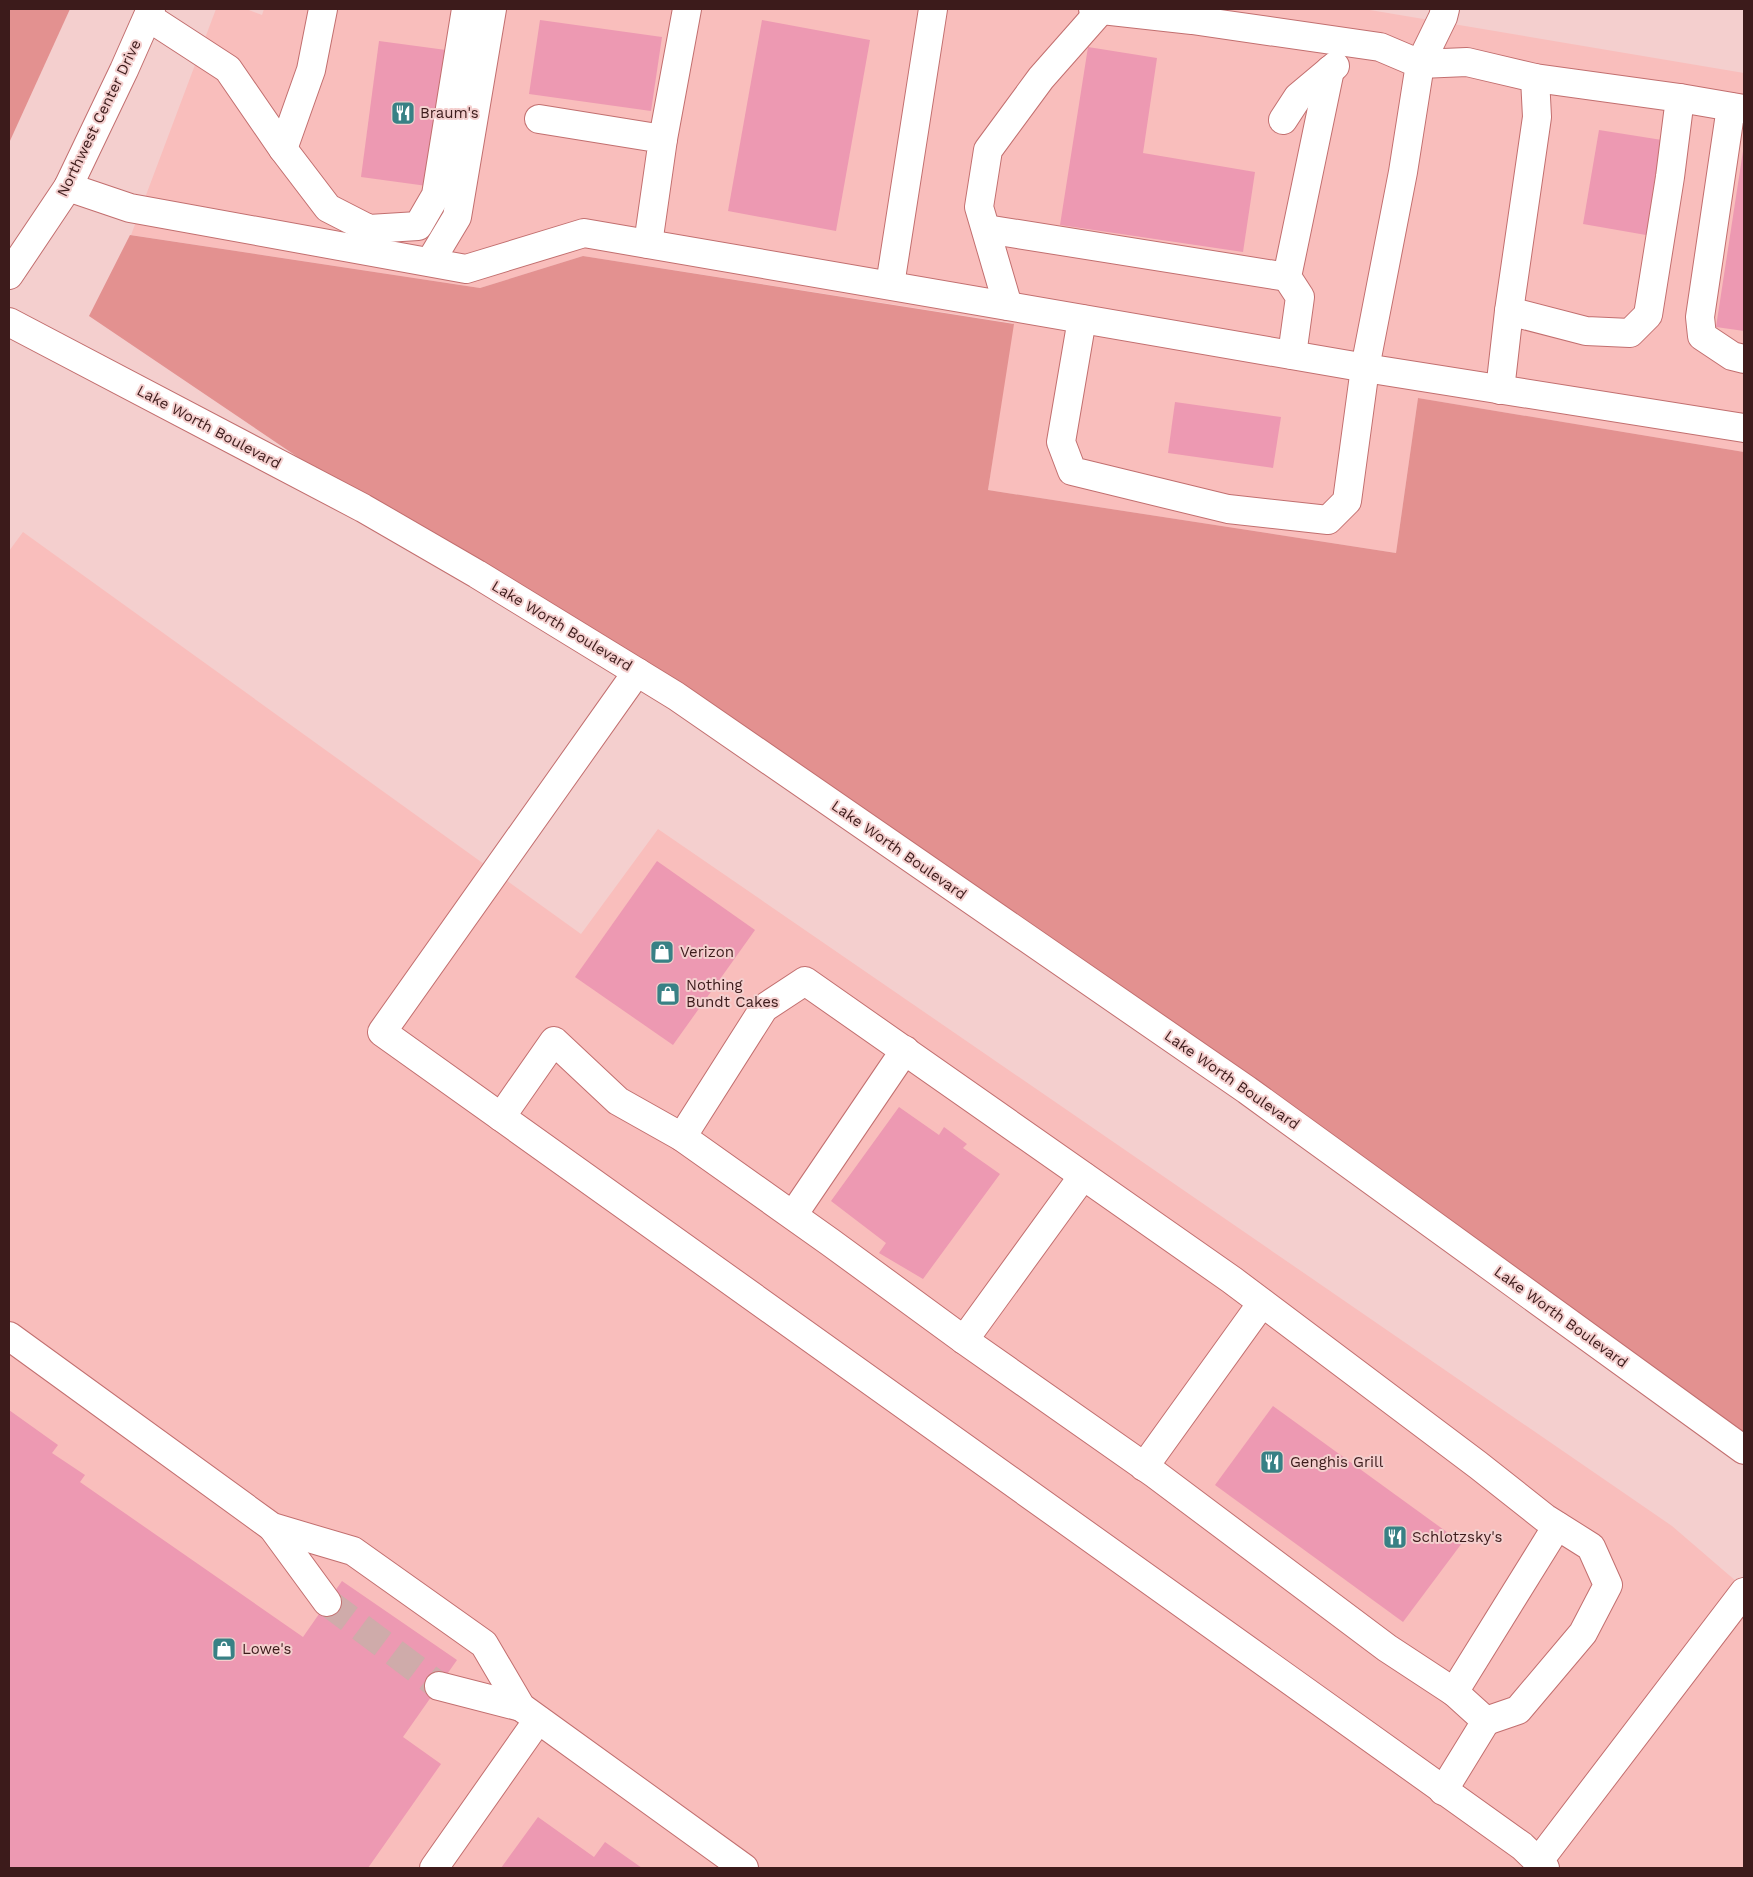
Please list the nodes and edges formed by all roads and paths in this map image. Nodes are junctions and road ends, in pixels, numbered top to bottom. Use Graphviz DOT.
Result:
graph roads {
  1 [pos="323,9"];
  2 [pos="466,9"];
  3 [pos="492,9"];
  4 [pos="687,9"];
  5 [pos="933,9"];
  6 [pos="1097,9"];
  7 [pos="1445,9"];
  8 [pos="149,13"];
  9 [pos="1361,44"];
  10 [pos="1420,64"];
  11 [pos="1330,70"];
  12 [pos="1535,78"];
  13 [pos="1680,98"];
  14 [pos="1738,108"];
  15 [pos="539,119"];
  16 [pos="1283,120"];
  17 [pos="663,139"];
  18 [pos="283,149"];
  19 [pos="68,187"];
  20 [pos="986,229"];
  21 [pos="648,244"];
  22 [pos="430,262"];
  23 [pos="9,275"];
  24 [pos="1287,277"];
  25 [pos="890,285"];
  26 [pos="1008,306"];
  27 [pos="1509,311"];
  28 [pos="1082,319"];
  29 [pos="9,322"];
  30 [pos="1292,355"];
  31 [pos="1744,359"];
  32 [pos="1365,368"];
  33 [pos="1500,390"];
  34 [pos="1744,428"];
  35 [pos="637,672"];
  36 [pos="905,1050"];
  37 [pos="501,1117"];
  38 [pos="682,1137"];
  39 [pos="1083,1176"];
  40 [pos="793,1215"];
  41 [pos="1262,1303"];
  42 [pos="9,1336"];
  43 [pos="964,1340"];
  44 [pos="1744,1450"];
  45 [pos="1144,1467"];
  46 [pos="1558,1526"];
  47 [pos="272,1527"];
  48 [pos="1744,1592"];
  49 [pos="327,1602"];
  50 [pos="439,1686"];
  51 [pos="1454,1692"];
  52 [pos="530,1713"];
  53 [pos="1486,1721"];
  54 [pos="1444,1791"];
  55 [pos="1542,1865"];
  56 [pos="434,1868"];
  57 [pos="744,1868"];
  1 -- 18 [label="main road"];
  2 -- 18 [label="main road"];
  3 -- 22 [label="main road"];
  4 -- 17 [label="main road"];
  5 -- 25 [label="main road"];
  6 -- 9 [label="main road"];
  6 -- 20 [label="main road"];
  7 -- 10 [label="main road"];
  8 -- 18 [label="main road"];
  8 -- 19 [label="main road, Northwest Center Drive"];
  9 -- 10 [label="main road"];
  9 -- 11 [label="main road"];
  10 -- 12 [label="main road"];
  10 -- 32 [label="main road"];
  11 -- 16 [label="main road"];
  11 -- 24 [label="main road"];
  12 -- 13 [label="main road"];
  12 -- 27 [label="main road"];
  13 -- 14 [label="main road"];
  13 -- 27 [label="main road"];
  14 -- 31 [label="main road"];
  15 -- 17 [label="main road"];
  17 -- 21 [label="main road"];
  19 -- 22 [label="main road"];
  19 -- 23 [label="main road, Northwest Center Drive"];
  20 -- 24 [label="main road"];
  20 -- 26 [label="main road"];
  21 -- 22 [label="main road"];
  21 -- 25 [label="main road"];
  24 -- 30 [label="main road"];
  25 -- 26 [label="main road"];
  26 -- 28 [label="main road"];
  27 -- 33 [label="main road"];
  28 -- 30 [label="main road"];
  28 -- 32 [label="main road"];
  29 -- 35 [label="main road, Lake Worth Boulevard"];
  30 -- 32 [label="main road"];
  32 -- 33 [label="main road"];
  33 -- 34 [label="main road"];
  35 -- 37 [label="main road"];
  35 -- 44 [label="main road, Lake Worth Boulevard"];
  36 -- 38 [label="main road"];
  36 -- 39 [label="main road"];
  36 -- 40 [label="main road"];
  37 -- 38 [label="main road"];
  37 -- 54 [label="main road"];
  38 -- 40 [label="main road"];
  39 -- 41 [label="main road"];
  39 -- 43 [label="main road"];
  40 -- 43 [label="main road"];
  41 -- 45 [label="main road"];
  41 -- 46 [label="main road"];
  42 -- 47 [label="main road"];
  43 -- 45 [label="main road"];
  45 -- 51 [label="main road"];
  46 -- 51 [label="main road"];
  46 -- 53 [label="main road"];
  47 -- 49 [label="main road"];
  47 -- 52 [label="main road"];
  48 -- 55 [label="main road"];
  50 -- 52 [label="main road"];
  51 -- 53 [label="main road"];
  52 -- 56 [label="main road"];
  52 -- 57 [label="main road"];
  53 -- 54 [label="main road"];
  54 -- 55 [label="main road"];
}
